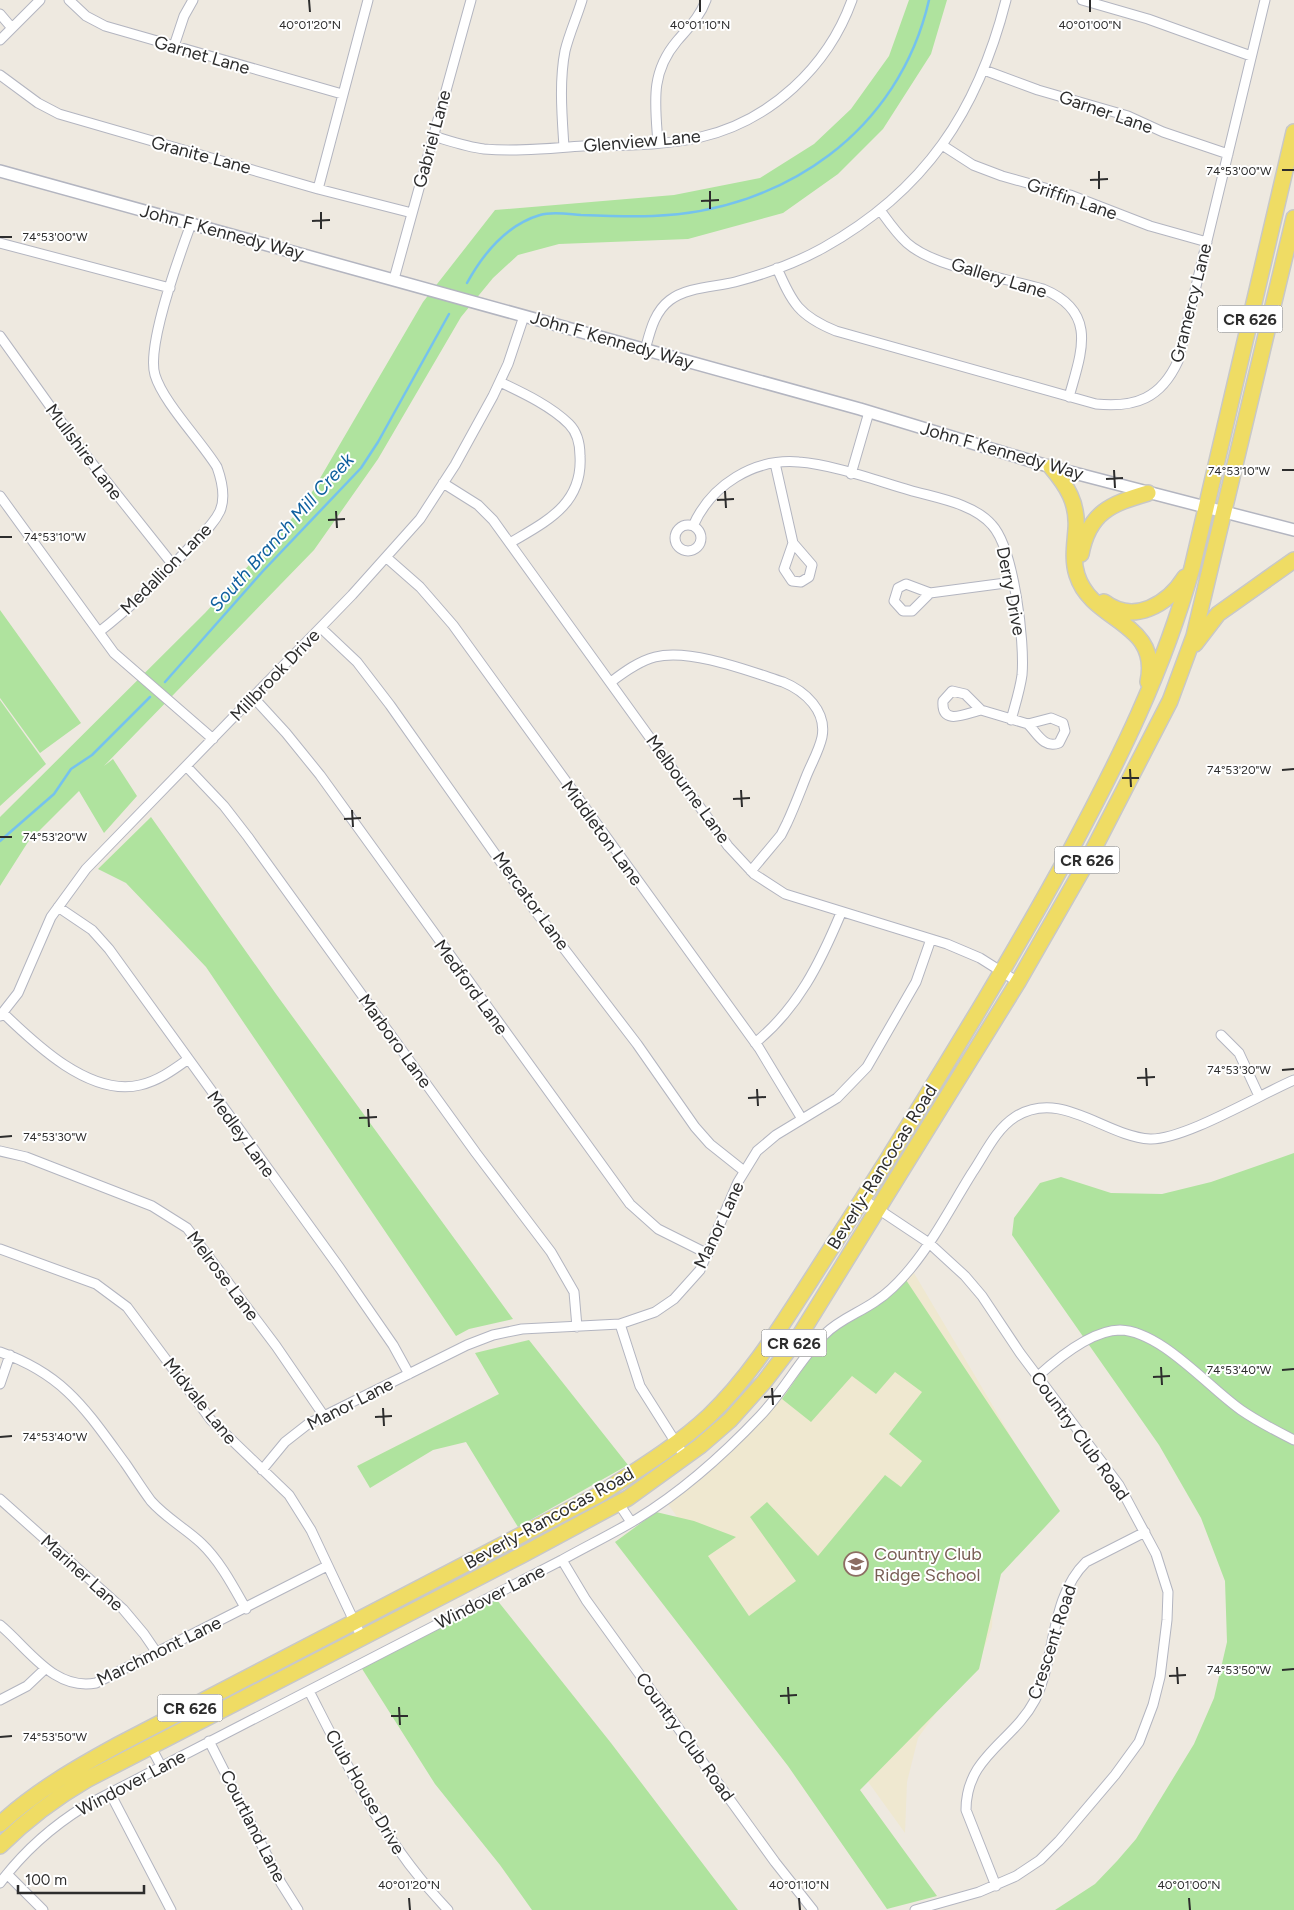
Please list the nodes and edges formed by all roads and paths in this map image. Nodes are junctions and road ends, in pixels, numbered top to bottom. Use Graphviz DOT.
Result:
graph roads {
  1 [pos="40,0"];
  2 [pos="69,0"];
  3 [pos="193,0"];
  4 [pos="368,0"];
  5 [pos="471,0"];
  6 [pos="582,0"];
  7 [pos="706,0"];
  8 [pos="852,0"];
  9 [pos="1006,0"];
  10 [pos="1082,0"];
  11 [pos="1265,0"];
  12 [pos="0,14"];
  13 [pos="12,28"];
  14 [pos="0,40"];
  15 [pos="174,46"];
  16 [pos="1251,56"];
  17 [pos="984,70"];
  18 [pos="0,75"];
  19 [pos="342,94"];
  20 [pos="1294,132"];
  21 [pos="433,136"];
  22 [pos="658,143"];
  23 [pos="942,146"];
  24 [pos="564,147"];
  25 [pos="1228,154"];
  26 [pos="0,171"];
  27 [pos="318,189"];
  28 [pos="880,210"];
  29 [pos="412,213"];
  30 [pos="1294,218"];
  31 [pos="191,224"];
  32 [pos="1207,242"];
  33 [pos="0,243"];
  34 [pos="777,268"];
  35 [pos="394,279"];
  36 [pos="170,288"];
  37 [pos="524,316"];
  38 [pos="0,336"];
  39 [pos="645,350"];
  40 [pos="500,382"];
  41 [pos="1069,397"];
  42 [pos="869,412"];
  43 [pos="775,463"];
  44 [pos="1051,468"];
  45 [pos="851,474"];
  46 [pos="443,483"];
  47 [pos="1148,493"];
  48 [pos="0,496"];
  49 [pos="1206,506"];
  50 [pos="1224,511"];
  51 [pos="693,526"];
  52 [pos="1294,530"];
  53 [pos="510,543"];
  54 [pos="793,543"];
  55 [pos="387,558"];
  56 [pos="1293,561"];
  57 [pos="172,564"];
  58 [pos="1192,568"];
  59 [pos="1013,582"];
  60 [pos="930,593"];
  61 [pos="321,628"];
  62 [pos="99,632"];
  63 [pos="1186,658"];
  64 [pos="611,682"];
  65 [pos="253,697"];
  66 [pos="1143,708"];
  67 [pos="981,710"];
  68 [pos="1011,720"];
  69 [pos="1028,724"];
  70 [pos="213,740"];
  71 [pos="187,767"];
  72 [pos="751,871"];
  73 [pos="58,907"];
  74 [pos="841,913"];
  75 [pos="931,939"];
  76 [pos="1002,973"];
  77 [pos="1018,982"];
  78 [pos="1,1014"];
  79 [pos="1221,1035"];
  80 [pos="755,1043"];
  81 [pos="187,1060"];
  82 [pos="1294,1080"];
  83 [pos="1259,1096"];
  84 [pos="802,1119"];
  85 [pos="0,1151"];
  86 [pos="744,1171"];
  87 [pos="863,1199"];
  88 [pos="879,1209"];
  89 [pos="929,1243"];
  90 [pos="0,1249"];
  91 [pos="708,1254"];
  92 [pos="620,1324"];
  93 [pos="577,1327"];
  94 [pos="0,1352"];
  95 [pos="10,1355"];
  96 [pos="410,1374"];
  97 [pos="1038,1376"];
  98 [pos="0,1384"];
  99 [pos="324,1416"];
  100 [pos="1294,1440"];
  101 [pos="675,1442"];
  102 [pos="685,1457"];
  103 [pos="262,1470"];
  104 [pos="0,1499"];
  105 [pos="619,1504"];
  106 [pos="631,1522"];
  107 [pos="1145,1532"];
  108 [pos="562,1560"];
  109 [pos="327,1566"];
  110 [pos="246,1609"];
  111 [pos="353,1622"];
  112 [pos="0,1625"];
  113 [pos="362,1638"];
  114 [pos="157,1654"];
  115 [pos="46,1668"];
  116 [pos="309,1690"];
  117 [pos="217,1693"];
  118 [pos="0,1700"];
  119 [pos="209,1741"];
  120 [pos="151,1747"];
  121 [pos="160,1766"];
  122 [pos="110,1793"];
  123 [pos="0,1824"];
  124 [pos="0,1846"];
  125 [pos="7,1874"];
  126 [pos="0,1883"];
  127 [pos="996,1886"];
  128 [pos="43,1910"];
  129 [pos="171,1910"];
  130 [pos="298,1910"];
  131 [pos="448,1910"];
  132 [pos="813,1910"];
  133 [pos="915,1910"];
  1 -- 13 [label="street"];
  2 -- 15 [label="street, Garnet Lane"];
  3 -- 15 [label="street"];
  4 -- 19 [label="street"];
  5 -- 21 [label="street, Gabriel Lane"];
  6 -- 24 [label="street"];
  7 -- 22 [label="street"];
  8 -- 22 [label="street, Glenview Lane"];
  9 -- 17 [label="street"];
  10 -- 16 [label="street"];
  11 -- 16 [label="street, Gramercy Lane"];
  12 -- 13 [label="street"];
  13 -- 14 [label="street"];
  15 -- 19 [label="street, Garnet Lane"];
  16 -- 25 [label="street, Gramercy Lane"];
  17 -- 23 [label="street"];
  17 -- 25 [label="street, Garner Lane"];
  18 -- 27 [label="street, Granite Lane"];
  19 -- 27 [label="street"];
  20 -- 49 [label="main road, Beverly-Rancocas Road / CR 626"];
  21 -- 24 [label="street, Glenview Lane"];
  21 -- 29 [label="street, Gabriel Lane"];
  22 -- 24 [label="street, Glenview Lane"];
  23 -- 28 [label="street"];
  23 -- 32 [label="street, Griffin Lane"];
  25 -- 32 [label="street, Gramercy Lane"];
  26 -- 31 [label="street, John F Kennedy Way"];
  27 -- 29 [label="street, Granite Lane"];
  28 -- 34 [label="street"];
  28 -- 41 [label="street, Gallery Lane"];
  29 -- 35 [label="street, Gabriel Lane"];
  30 -- 50 [label="main road, Beverly-Rancocas Road / CR 626"];
  31 -- 35 [label="street, John F Kennedy Way"];
  31 -- 36 [label="street, Medallion Lane"];
  32 -- 41 [label="street, Gramercy Lane"];
  33 -- 36 [label="street"];
  34 -- 39 [label="street"];
  34 -- 41 [label="street, Gramercy Lane"];
  35 -- 37 [label="street, John F Kennedy Way"];
  36 -- 57 [label="street, Medallion Lane"];
  37 -- 39 [label="street, John F Kennedy Way"];
  37 -- 40 [label="street, Millbrook Drive"];
  38 -- 57 [label="street, Mullshire Lane"];
  39 -- 42 [label="street, John F Kennedy Way"];
  40 -- 46 [label="street, Millbrook Drive"];
  40 -- 53 [label="street"];
  42 -- 44 [label="street, John F Kennedy Way"];
  42 -- 45 [label="street"];
  43 -- 45 [label="street, Derry Drive"];
  43 -- 51 [label="street, Derry Drive"];
  43 -- 54 [label="street"];
  44 -- 47 [label="street, John F Kennedy Way"];
  44 -- 66 [label="main road"];
  45 -- 59 [label="street, Derry Drive"];
  46 -- 53 [label="street, Melbourne Lane"];
  46 -- 55 [label="street, Millbrook Drive"];
  47 -- 49 [label="street, John F Kennedy Way"];
  47 -- 58 [label="main road"];
  48 -- 62 [label="street"];
  49 -- 50 [label="street, John F Kennedy Way"];
  49 -- 58 [label="main road, Beverly-Rancocas Road / CR 626"];
  50 -- 52 [label="street, John F Kennedy Way"];
  50 -- 63 [label="main road, Beverly-Rancocas Road / CR 626"];
  53 -- 64 [label="street, Melbourne Lane"];
  55 -- 61 [label="street, Millbrook Drive"];
  55 -- 80 [label="street, Middleton Lane"];
  56 -- 63 [label="main road"];
  57 -- 62 [label="street, Medallion Lane"];
  58 -- 66 [label="main road, Beverly-Rancocas Road / CR 626"];
  59 -- 60 [label="street"];
  59 -- 68 [label="street, Derry Drive"];
  61 -- 65 [label="street, Millbrook Drive"];
  61 -- 86 [label="street, Mercator Lane"];
  62 -- 70 [label="street"];
  63 -- 77 [label="main road, Beverly-Rancocas Road / CR 626"];
  64 -- 72 [label="street, Melbourne Lane"];
  64 -- 72 [label="street"];
  65 -- 70 [label="street, Millbrook Drive"];
  65 -- 91 [label="street, Medford Lane"];
  66 -- 76 [label="main road, Beverly-Rancocas Road / CR 626"];
  67 -- 68 [label="street"];
  68 -- 69 [label="street"];
  70 -- 71 [label="street, Millbrook Drive"];
  71 -- 73 [label="street, Millbrook Drive"];
  71 -- 93 [label="street, Marboro Lane"];
  72 -- 74 [label="street, Melbourne Lane"];
  73 -- 78 [label="street, Millbrook Drive"];
  73 -- 81 [label="street, Medley Lane"];
  74 -- 75 [label="street, Melbourne Lane"];
  74 -- 80 [label="street"];
  75 -- 76 [label="street, Melbourne Lane"];
  75 -- 84 [label="street, Manor Lane"];
  76 -- 77 [label="street, Melbourne Lane"];
  76 -- 87 [label="main road, Beverly-Rancocas Road / CR 626"];
  77 -- 88 [label="main road, Beverly-Rancocas Road / CR 626"];
  78 -- 81 [label="street"];
  79 -- 83 [label="street"];
  80 -- 84 [label="street, Middleton Lane"];
  81 -- 96 [label="street, Medley Lane"];
  82 -- 83 [label="street, Windover Lane"];
  83 -- 89 [label="street, Windover Lane"];
  84 -- 86 [label="street, Manor Lane"];
  85 -- 99 [label="street, Melrose Lane"];
  86 -- 91 [label="street, Manor Lane"];
  87 -- 88 [label="street, Country Club Road"];
  87 -- 101 [label="main road, Beverly-Rancocas Road / CR 626"];
  88 -- 89 [label="street, Country Club Road"];
  88 -- 102 [label="main road, Beverly-Rancocas Road / CR 626"];
  89 -- 97 [label="street, Country Club Road"];
  89 -- 106 [label="street, Windover Lane"];
  90 -- 103 [label="street, Midvale Lane"];
  91 -- 92 [label="street, Manor Lane"];
  92 -- 93 [label="street, Manor Lane"];
  92 -- 101 [label="street"];
  93 -- 96 [label="street, Manor Lane"];
  94 -- 95 [label="street"];
  95 -- 98 [label="street"];
  95 -- 110 [label="street"];
  96 -- 99 [label="street, Manor Lane"];
  97 -- 100 [label="street"];
  97 -- 107 [label="street, Country Club Road"];
  99 -- 103 [label="street, Manor Lane"];
  101 -- 102 [label="street"];
  101 -- 111 [label="main road, Beverly-Rancocas Road / CR 626"];
  102 -- 105 [label="main road, Beverly-Rancocas Road / CR 626"];
  103 -- 109 [label="street, Midvale Lane"];
  104 -- 114 [label="street, Mariner Lane"];
  105 -- 106 [label="street"];
  105 -- 113 [label="main road, Beverly-Rancocas Road / CR 626"];
  106 -- 108 [label="street, Windover Lane"];
  107 -- 127 [label="street, Country Club Road"];
  107 -- 127 [label="street, Crescent Road"];
  108 -- 116 [label="street, Windover Lane"];
  108 -- 132 [label="street, Country Club Road"];
  109 -- 110 [label="street, Marchmont Lane"];
  109 -- 111 [label="street, Midvale Lane"];
  110 -- 114 [label="street, Marchmont Lane"];
  111 -- 113 [label="street, Midvale Lane"];
  111 -- 117 [label="main road, Beverly-Rancocas Road / CR 626"];
  112 -- 115 [label="street, Marchmont Lane"];
  113 -- 120 [label="main road, Beverly-Rancocas Road / CR 626"];
  114 -- 115 [label="street, Marchmont Lane"];
  115 -- 118 [label="street"];
  116 -- 119 [label="street, Windover Lane"];
  116 -- 131 [label="street, Club House Drive"];
  117 -- 120 [label="main road"];
  117 -- 123 [label="main road, Beverly-Rancocas Road / CR 626"];
  119 -- 121 [label="street, Windover Lane"];
  119 -- 130 [label="street, Courtland Lane"];
  120 -- 121 [label="street"];
  120 -- 124 [label="main road, Beverly-Rancocas Road / CR 626"];
  121 -- 122 [label="street, Windover Lane"];
  122 -- 125 [label="street, Windover Lane"];
  122 -- 129 [label="street"];
  125 -- 126 [label="street, Windover Lane"];
  125 -- 128 [label="street"];
  127 -- 133 [label="street, Country Club Road"];
}
